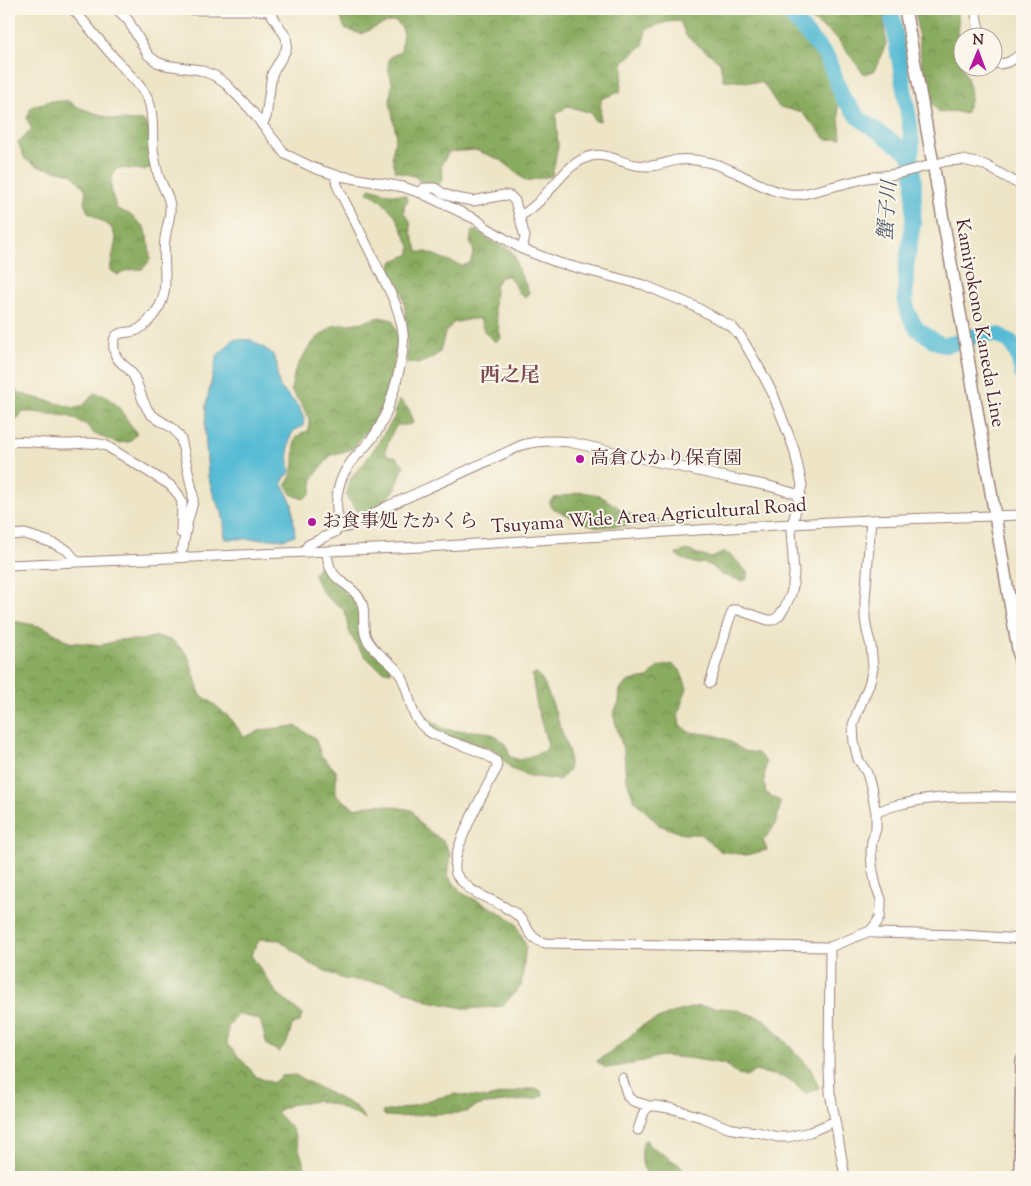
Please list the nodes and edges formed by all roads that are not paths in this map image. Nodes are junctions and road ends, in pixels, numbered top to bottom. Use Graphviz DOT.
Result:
graph roads {
  1 [pos="73,9"];
  2 [pos="117,9"];
  3 [pos="178,9"];
  4 [pos="905,9"];
  5 [pos="976,9"];
  6 [pos="979,28"];
  7 [pos="1022,53"];
  8 [pos="1004,64"];
  9 [pos="262,125"];
  10 [pos="933,164"];
  11 [pos="336,175"];
  12 [pos="1022,186"];
  13 [pos="421,193"];
  14 [pos="520,216"];
  15 [pos="522,248"];
  16 [pos="9,442"];
  17 [pos="800,494"];
  18 [pos="1022,514"];
  19 [pos="994,515"];
  20 [pos="871,520"];
  21 [pos="792,524"];
  22 [pos="339,528"];
  23 [pos="9,535"];
  24 [pos="328,551"];
  25 [pos="303,552"];
  26 [pos="181,555"];
  27 [pos="77,562"];
  28 [pos="9,565"];
  29 [pos="1022,673"];
  30 [pos="710,682"];
  31 [pos="1022,797"];
  32 [pos="876,813"];
  33 [pos="870,931"];
  34 [pos="1022,939"];
  35 [pos="830,947"];
  36 [pos="1022,1061"];
  37 [pos="622,1078"];
  38 [pos="649,1106"];
  39 [pos="835,1121"];
  40 [pos="638,1130"];
  41 [pos="844,1177"];
  42 [pos="1020,1177"];
  1 -- 26 [label="street"];
  2 -- 9 [label="street"];
  3 -- 9 [label="street"];
  4 -- 10 [label="main road, Kamiyokono Kaneda Line"];
  5 -- 6 [label="street"];
  7 -- 8 [label="street"];
  9 -- 11 [label="street"];
  10 -- 12 [label="street"];
  10 -- 14 [label="street"];
  10 -- 19 [label="main road, Kamiyokono Kaneda Line"];
  11 -- 13 [label="street"];
  11 -- 22 [label="street"];
  13 -- 14 [label="street"];
  13 -- 15 [label="street"];
  14 -- 15 [label="street"];
  15 -- 17 [label="street"];
  16 -- 26 [label="street"];
  17 -- 21 [label="street"];
  17 -- 22 [label="street"];
  18 -- 19 [label="street, Tsuyama Wide Area Agricultural Road"];
  19 -- 20 [label="street, Tsuyama Wide Area Agricultural Road"];
  19 -- 29 [label="main road, Kamiyokono Kaneda Line"];
  20 -- 21 [label="street, Tsuyama Wide Area Agricultural Road"];
  20 -- 32 [label="street"];
  21 -- 24 [label="street, Tsuyama Wide Area Agricultural Road"];
  21 -- 30 [label="street"];
  22 -- 25 [label="street"];
  23 -- 27 [label="street"];
  24 -- 25 [label="street, Tsuyama Wide Area Agricultural Road"];
  24 -- 35 [label="street"];
  25 -- 26 [label="street, Tsuyama Wide Area Agricultural Road"];
  26 -- 27 [label="street, Tsuyama Wide Area Agricultural Road"];
  27 -- 28 [label="street, Tsuyama Wide Area Agricultural Road"];
  31 -- 32 [label="street"];
  32 -- 33 [label="street"];
  33 -- 34 [label="street"];
  33 -- 35 [label="street"];
  35 -- 39 [label="street"];
  36 -- 42 [label="main road"];
  37 -- 38 [label="street"];
  38 -- 39 [label="street"];
  38 -- 40 [label="street"];
  39 -- 41 [label="street"];
}
